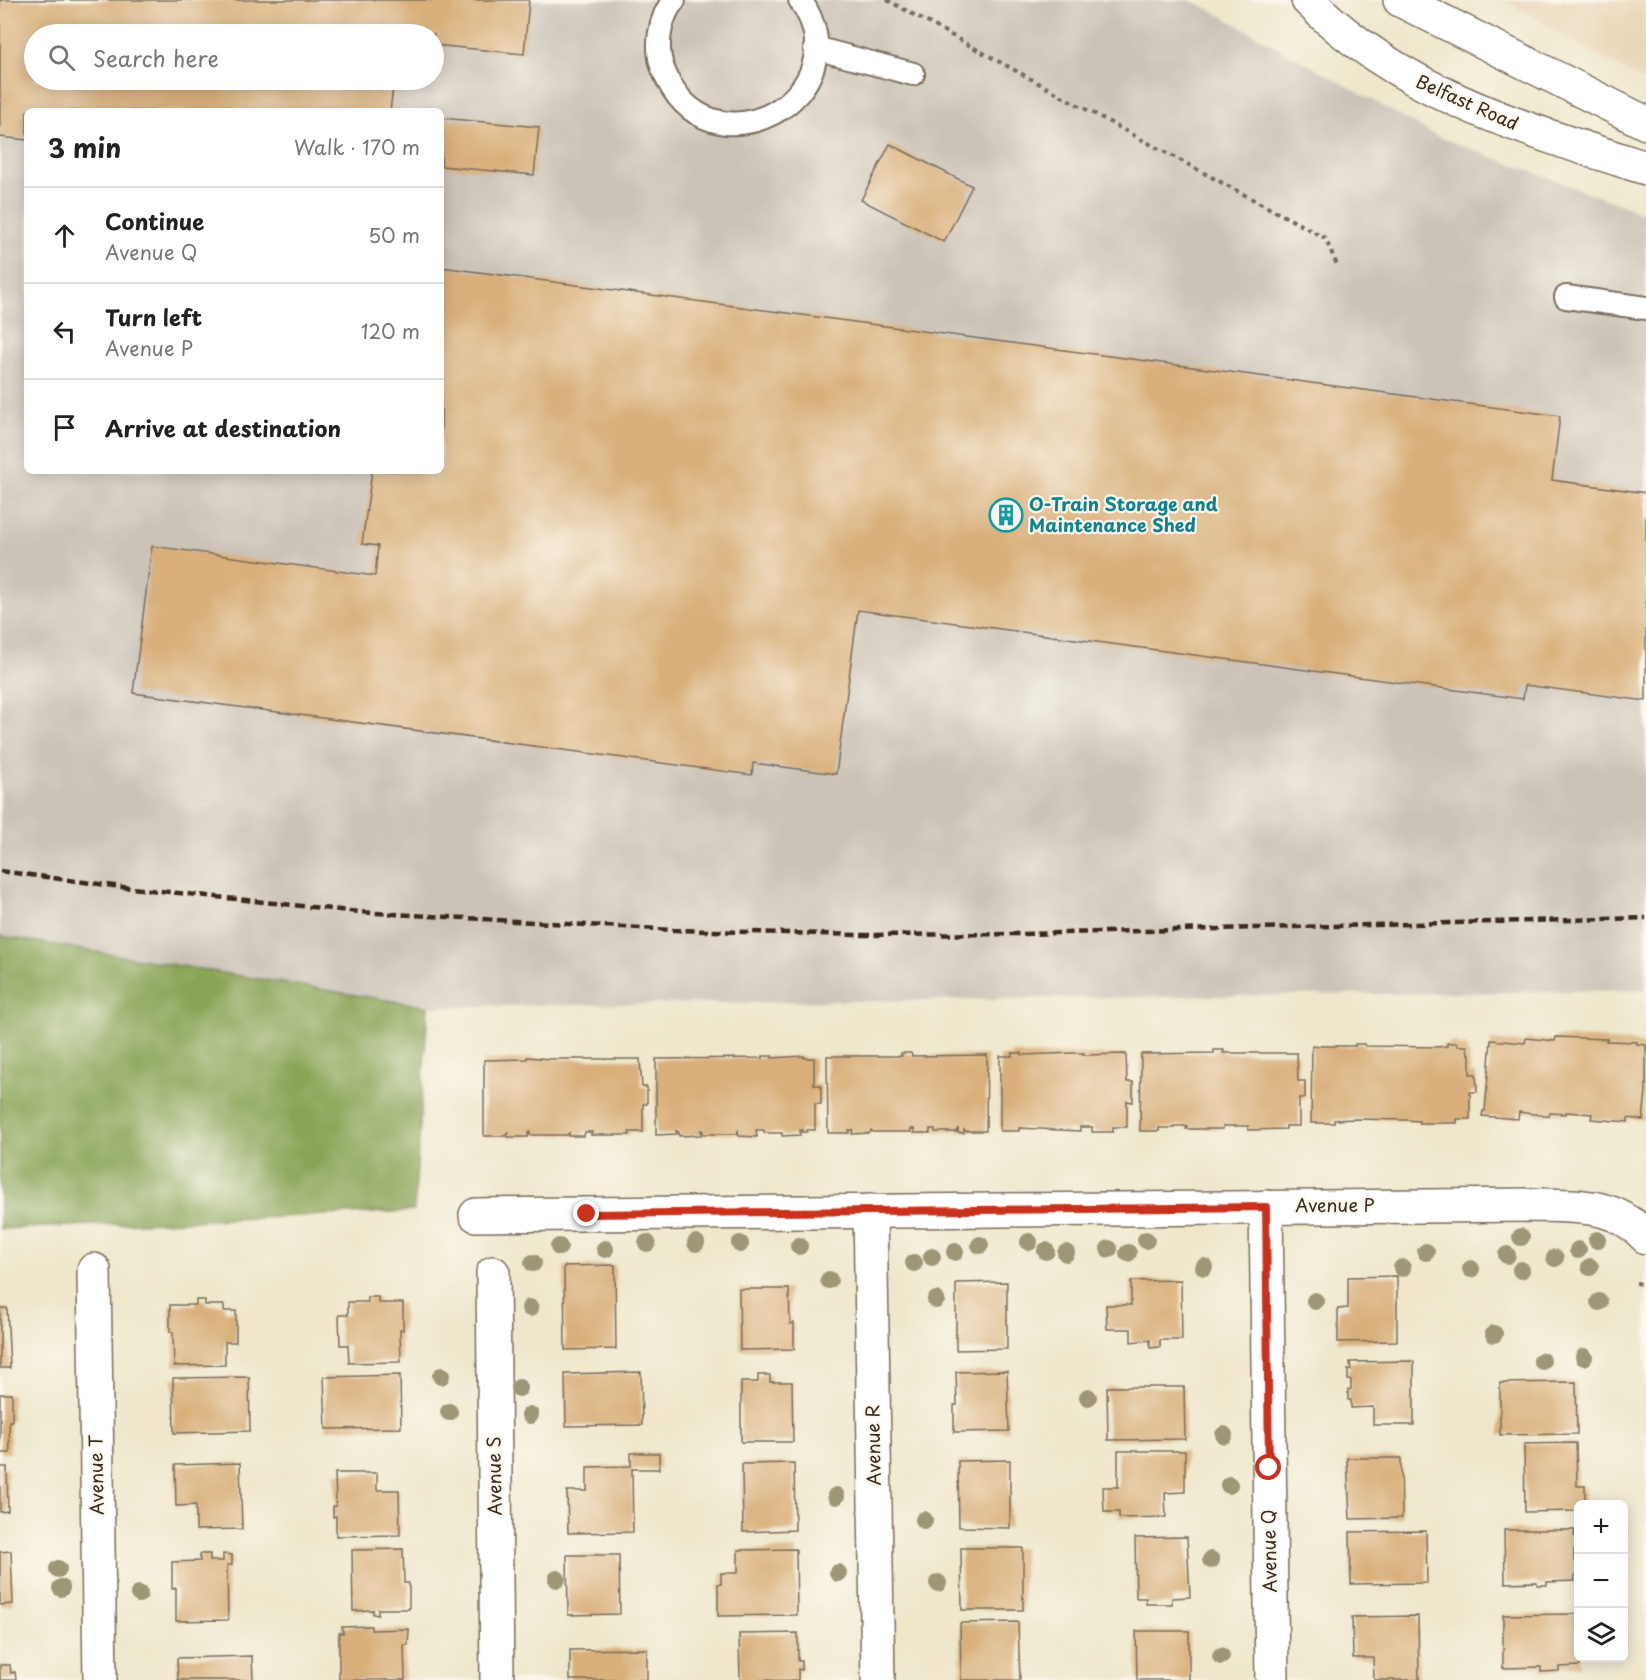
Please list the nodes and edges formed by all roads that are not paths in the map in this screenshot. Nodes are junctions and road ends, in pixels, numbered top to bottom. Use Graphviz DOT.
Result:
graph roads {
  1 [pos="800,0"];
  2 [pos="1308,0"];
  3 [pos="1400,0"];
  4 [pos="670,2"];
  5 [pos="1339,13"];
  6 [pos="815,48"];
  7 [pos="913,74"];
  8 [pos="1646,123"];
  9 [pos="1646,168"];
  10 [pos="1566,297"];
  11 [pos="1646,308"];
  12 [pos="1266,1207"];
  13 [pos="870,1210"];
  14 [pos="476,1215"];
  15 [pos="1646,1237"];
  16 [pos="94,1270"];
  17 [pos="493,1273"];
  18 [pos="100,1680"];
  19 [pos="497,1680"];
  20 [pos="878,1680"];
  21 [pos="1272,1680"];
  1 -- 6 [label="lane"];
  2 -- 5 [label="street, Belfast Road"];
  3 -- 8 [label="street"];
  4 -- 6 [label="lane"];
  5 -- 9 [label="street, Belfast Road"];
  6 -- 7 [label="lane"];
  10 -- 11 [label="lane"];
  12 -- 13 [label="street, Avenue P"];
  12 -- 15 [label="street, Avenue P"];
  12 -- 21 [label="street, Avenue Q"];
  13 -- 14 [label="street, Avenue P"];
  13 -- 20 [label="street, Avenue R"];
  16 -- 18 [label="street, Avenue T"];
  17 -- 19 [label="street, Avenue S"];
}
